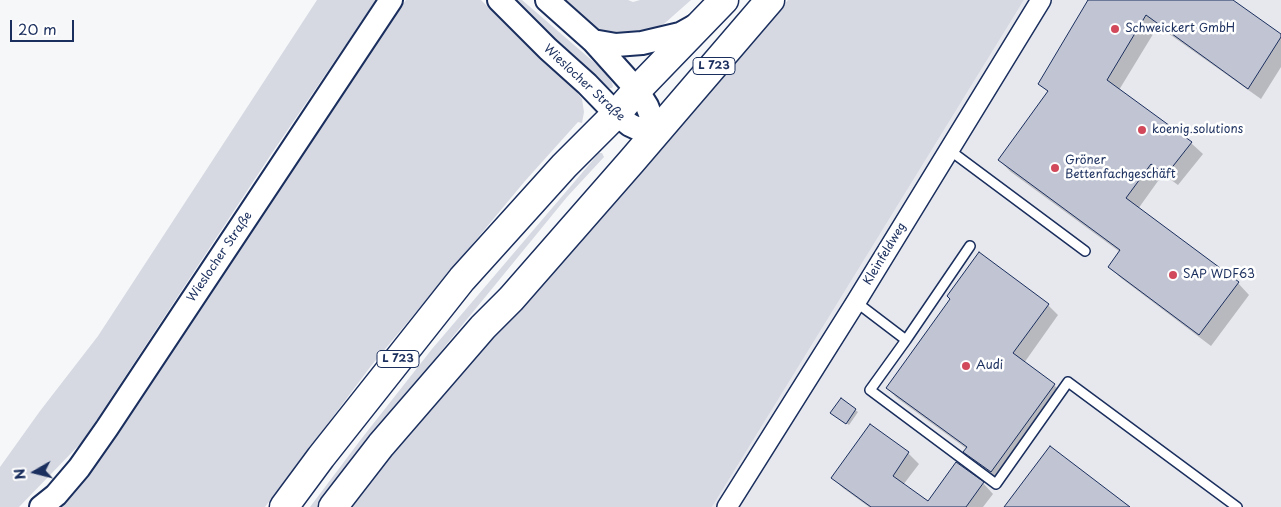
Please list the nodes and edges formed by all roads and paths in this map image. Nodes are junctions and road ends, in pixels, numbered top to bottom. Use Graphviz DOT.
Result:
graph roads {
  1 [pos="391,0"];
  2 [pos="499,0"];
  3 [pos="547,0"];
  4 [pos="770,0"];
  5 [pos="1041,0"];
  6 [pos="715,9"];
  7 [pos="593,41"];
  8 [pos="637,90"];
  9 [pos="616,114"];
  10 [pos="656,133"];
  11 [pos="948,149"];
  12 [pos="970,246"];
  13 [pos="1085,252"];
  14 [pos="856,302"];
  15 [pos="906,340"];
  16 [pos="41,507"];
  17 [pos="284,507"];
  18 [pos="333,507"];
  19 [pos="727,507"];
  20 [pos="1237,507"];
  1 -- 16 [label="street, Wieslocher Straße"];
  2 -- 9 [label="street, Wieslocher Straße"];
  3 -- 7 [label="street"];
  4 -- 10 [label="main road, L 723"];
  5 -- 11 [label="street, Kleinfeldweg"];
  6 -- 7 [label="street"];
  6 -- 8 [label="main road, L 723"];
  7 -- 8 [label="street"];
  8 -- 9 [label="main road, L 723"];
  8 -- 10 [label="street"];
  9 -- 10 [label="street, Wieslocher Straße"];
  9 -- 17 [label="main road, L 723"];
  10 -- 18 [label="main road, L 723"];
  11 -- 13 [label="lane"];
  11 -- 14 [label="street, Kleinfeldweg"];
  12 -- 15 [label="lane"];
  14 -- 15 [label="lane"];
  14 -- 19 [label="street, Kleinfeldweg"];
  15 -- 20 [label="lane"];
}
